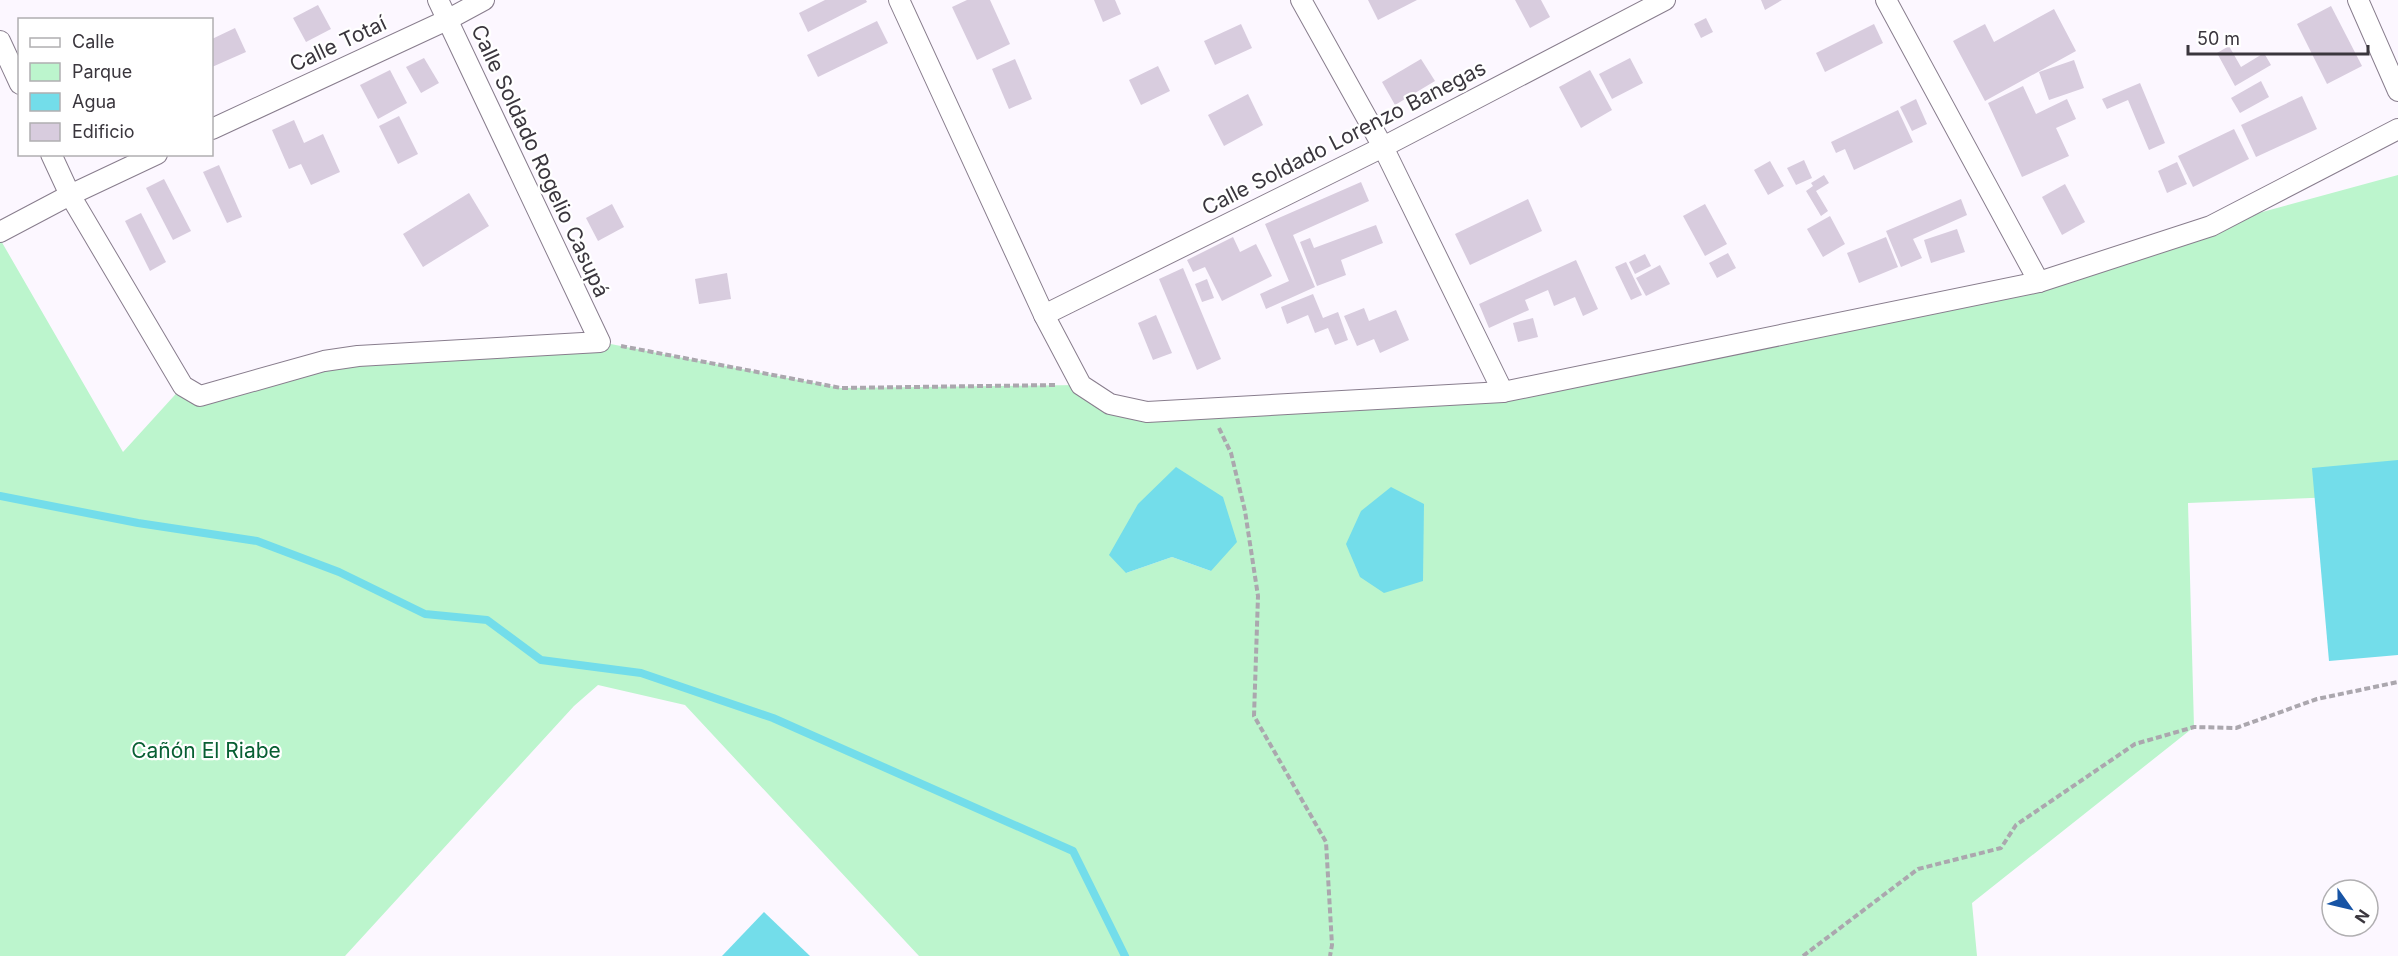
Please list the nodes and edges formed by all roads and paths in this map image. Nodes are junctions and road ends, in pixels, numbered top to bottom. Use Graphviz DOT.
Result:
graph roads {
  1 [pos="438,0"];
  2 [pos="484,0"];
  3 [pos="899,0"];
  4 [pos="1301,0"];
  5 [pos="1665,0"];
  6 [pos="1886,0"];
  7 [pos="2358,0"];
  8 [pos="447,20"];
  9 [pos="0,41"];
  10 [pos="18,80"];
  11 [pos="2398,91"];
  12 [pos="213,129"];
  13 [pos="2398,129"];
  14 [pos="1383,147"];
  15 [pos="52,156"];
  16 [pos="153,156"];
  17 [pos="70,195"];
  18 [pos="0,232"];
  19 [pos="2039,282"];
  20 [pos="1044,315"];
  21 [pos="600,342"];
  22 [pos="1082,385"];
  23 [pos="1503,392"];
  24 [pos="1209,408"];
  25 [pos="2398,681"];
  26 [pos="1330,956"];
  27 [pos="1803,956"];
  1 -- 8 [label="street, Calle Soldado Rogelio Casupá"];
  2 -- 8 [label="street, Calle Totaí"];
  3 -- 20 [label="street"];
  4 -- 14 [label="street"];
  5 -- 14 [label="street, Calle Soldado Lorenzo Banegas"];
  6 -- 19 [label="street"];
  7 -- 11 [label="street"];
  8 -- 12 [label="street, Calle Totaí"];
  8 -- 21 [label="street, Calle Soldado Rogelio Casupá"];
  9 -- 10 [label="street"];
  13 -- 19 [label="street"];
  14 -- 20 [label="street, Calle Soldado Lorenzo Banegas"];
  14 -- 23 [label="street"];
  15 -- 17 [label="street"];
  16 -- 17 [label="street"];
  17 -- 18 [label="street"];
  17 -- 21 [label="street"];
  19 -- 23 [label="street"];
  20 -- 22 [label="street"];
  21 -- 22 [label="path"];
  22 -- 24 [label="street"];
  23 -- 24 [label="street"];
  24 -- 26 [label="path"];
  25 -- 27 [label="path"];
}
